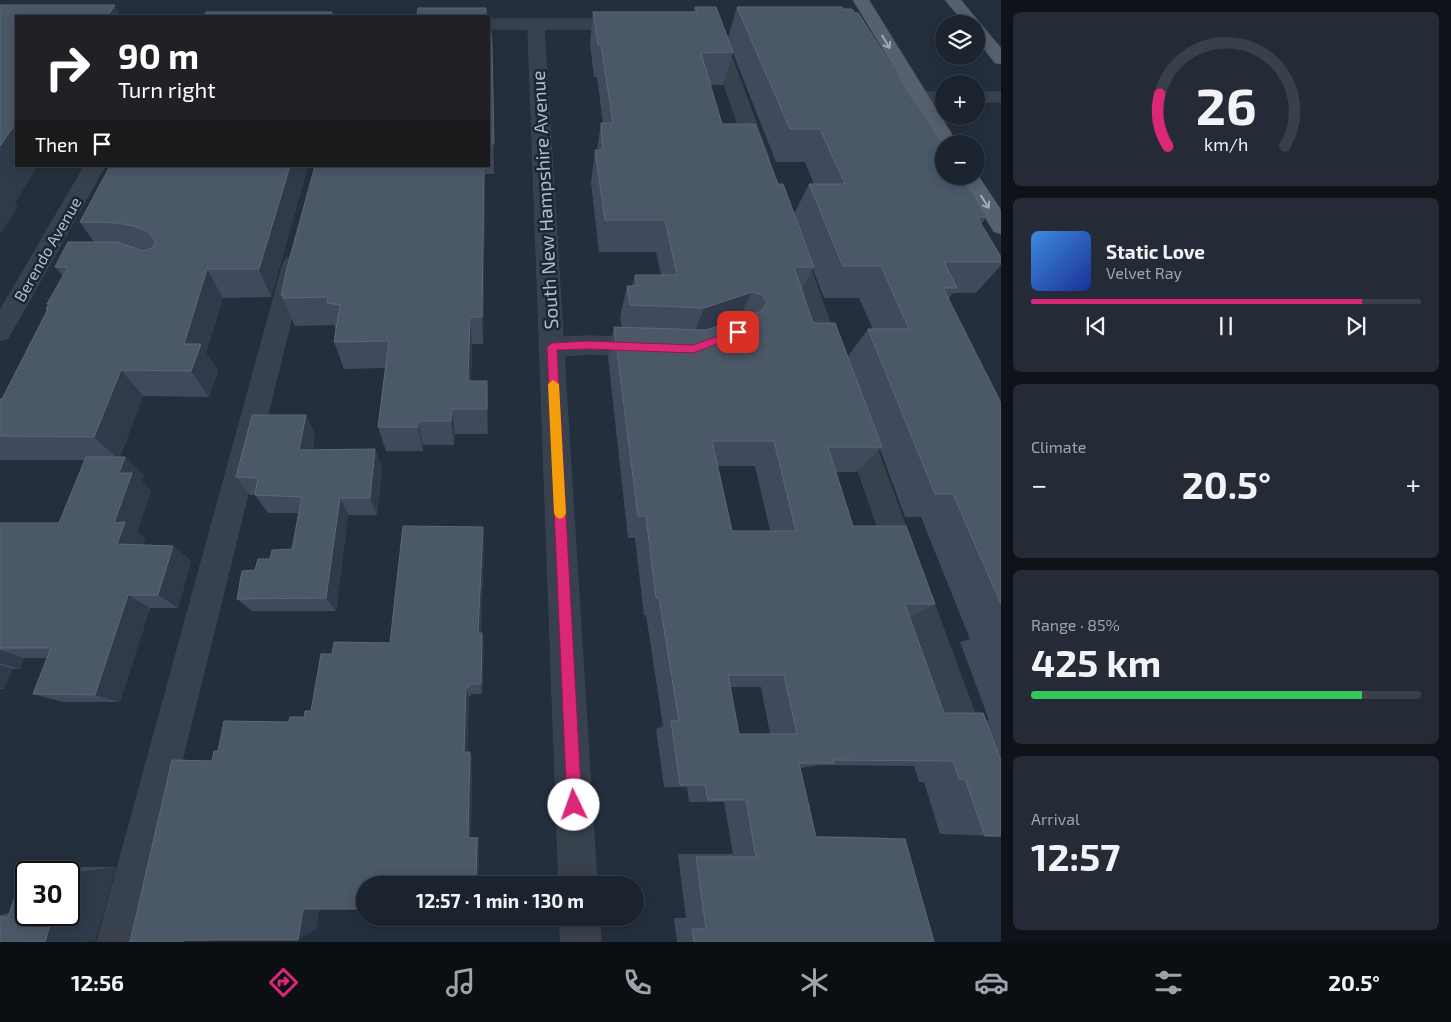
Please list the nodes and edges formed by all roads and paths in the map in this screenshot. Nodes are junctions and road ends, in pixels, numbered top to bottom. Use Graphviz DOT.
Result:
graph roads {
  1 [pos="861,0"];
  2 [pos="954,0"];
  3 [pos="966,15"];
  4 [pos="490,24"];
  5 [pos="536,24"];
  6 [pos="643,24"];
  7 [pos="714,24"];
  8 [pos="985,39"];
  9 [pos="1001,58"];
  10 [pos="920,98"];
  11 [pos="935,98"];
  12 [pos="985,98"];
  13 [pos="1001,98"];
  14 [pos="943,135"];
  15 [pos="94,167"];
  16 [pos="975,185"];
  17 [pos="770,186"];
  18 [pos="783,223"];
  19 [pos="1001,227"];
  20 [pos="299,243"];
  21 [pos="67,261"];
  22 [pos="40,262"];
  23 [pos="0,332"];
  24 [pos="552,347"];
  25 [pos="674,348"];
  26 [pos="978,767"];
  27 [pos="578,876"];
  28 [pos="580,926"];
  29 [pos="117,942"];
  30 [pos="581,942"];
  1 -- 10 [label="main road, one-way"];
  2 -- 3 [label="main road"];
  4 -- 5 [label="street"];
  5 -- 6 [label="street"];
  5 -- 24 [label="street, South New Hampshire Avenue"];
  7 -- 17 [label="street"];
  8 -- 9 [label="main road"];
  10 -- 11 [label="street"];
  10 -- 14 [label="main road"];
  12 -- 13 [label="street"];
  15 -- 22 [label="street, Berendo Avenue"];
  16 -- 19 [label="main road, one-way"];
  18 -- 26 [label="street"];
  20 -- 29 [label="street"];
  21 -- 22 [label="street"];
  22 -- 23 [label="street, Berendo Avenue"];
  24 -- 25 [label="street"];
  24 -- 27 [label="street, South New Hampshire Avenue"];
  28 -- 30 [label="street"];
}
